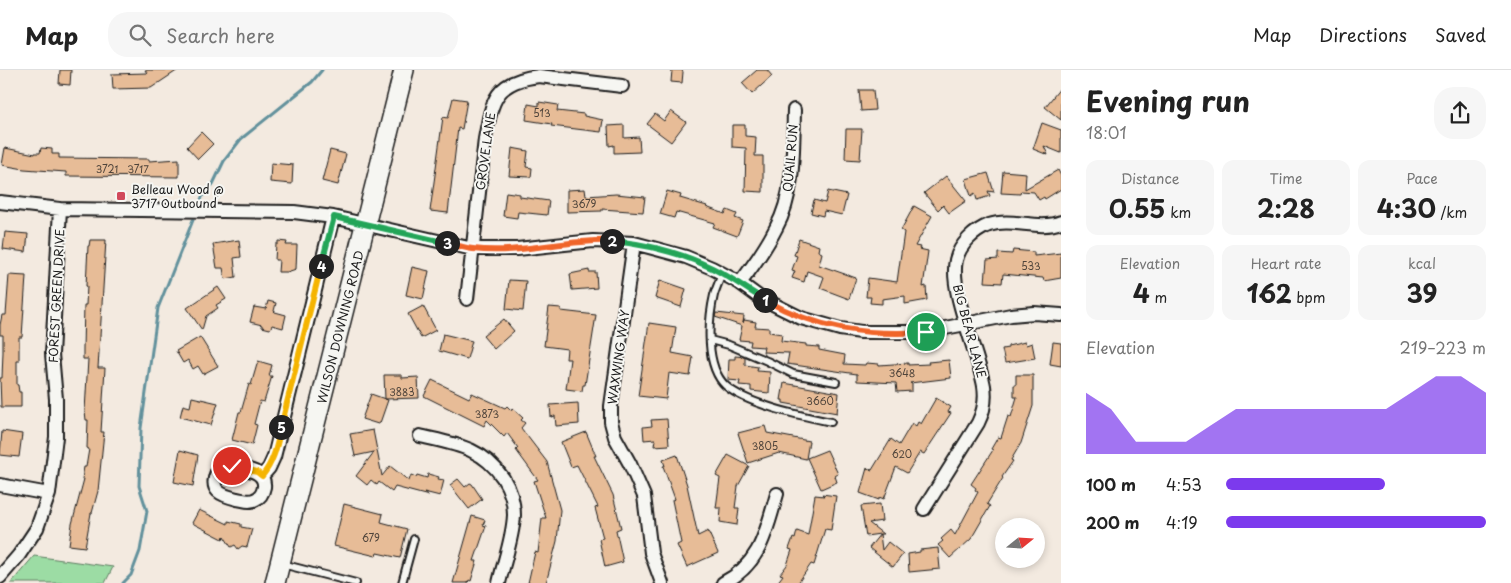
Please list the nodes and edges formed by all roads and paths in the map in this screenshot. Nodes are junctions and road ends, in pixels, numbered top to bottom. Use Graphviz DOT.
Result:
graph roads {
  1 [pos="404,70"];
  2 [pos="525,74"];
  3 [pos="622,86"];
  4 [pos="794,110"];
  5 [pos="0,202"];
  6 [pos="60,209"];
  7 [pos="334,217"];
  8 [pos="1061,222"];
  9 [pos="366,224"];
  10 [pos="634,243"];
  11 [pos="473,249"];
  12 [pos="722,274"];
  13 [pos="740,283"];
  14 [pos="467,299"];
  15 [pos="1061,315"];
  16 [pos="967,323"];
  17 [pos="710,340"];
  18 [pos="836,382"];
  19 [pos="831,422"];
  20 [pos="420,436"];
  21 [pos="262,476"];
  22 [pos="0,485"];
  23 [pos="49,494"];
  24 [pos="776,494"];
  25 [pos="924,509"];
  26 [pos="414,539"];
  27 [pos="280,564"];
  28 [pos="0,576"];
  29 [pos="275,583"];
  30 [pos="356,583"];
  31 [pos="402,583"];
  32 [pos="499,583"];
  33 [pos="662,583"];
  34 [pos="723,583"];
  1 -- 9 [label="street, WILSON DOWNING ROAD"];
  2 -- 3 [label="street, GROVE LANE"];
  2 -- 11 [label="street, GROVE LANE"];
  4 -- 13 [label="street, QUAIL RUN"];
  5 -- 6 [label="street"];
  6 -- 7 [label="street"];
  6 -- 23 [label="street, FOREST GREEN DRIVE"];
  7 -- 9 [label="street"];
  7 -- 21 [label="street"];
  8 -- 16 [label="street, BIG BEAR LANE"];
  9 -- 11 [label="street"];
  9 -- 27 [label="street, WILSON DOWNING ROAD"];
  10 -- 11 [label="street"];
  10 -- 12 [label="street"];
  10 -- 33 [label="street, WAXWING WAY"];
  11 -- 14 [label="street, GROVE LANE"];
  12 -- 13 [label="street"];
  12 -- 17 [label="lane"];
  13 -- 16 [label="street"];
  15 -- 16 [label="street"];
  16 -- 25 [label="street, BIG BEAR LANE"];
  17 -- 18 [label="lane"];
  17 -- 19 [label="lane"];
  20 -- 32 [label="street"];
  22 -- 23 [label="street"];
  23 -- 28 [label="street, FOREST GREEN DRIVE"];
  24 -- 34 [label="street"];
  26 -- 31 [label="lane"];
  27 -- 29 [label="street, WILSON DOWNING ROAD"];
  27 -- 30 [label="lane"];
}
